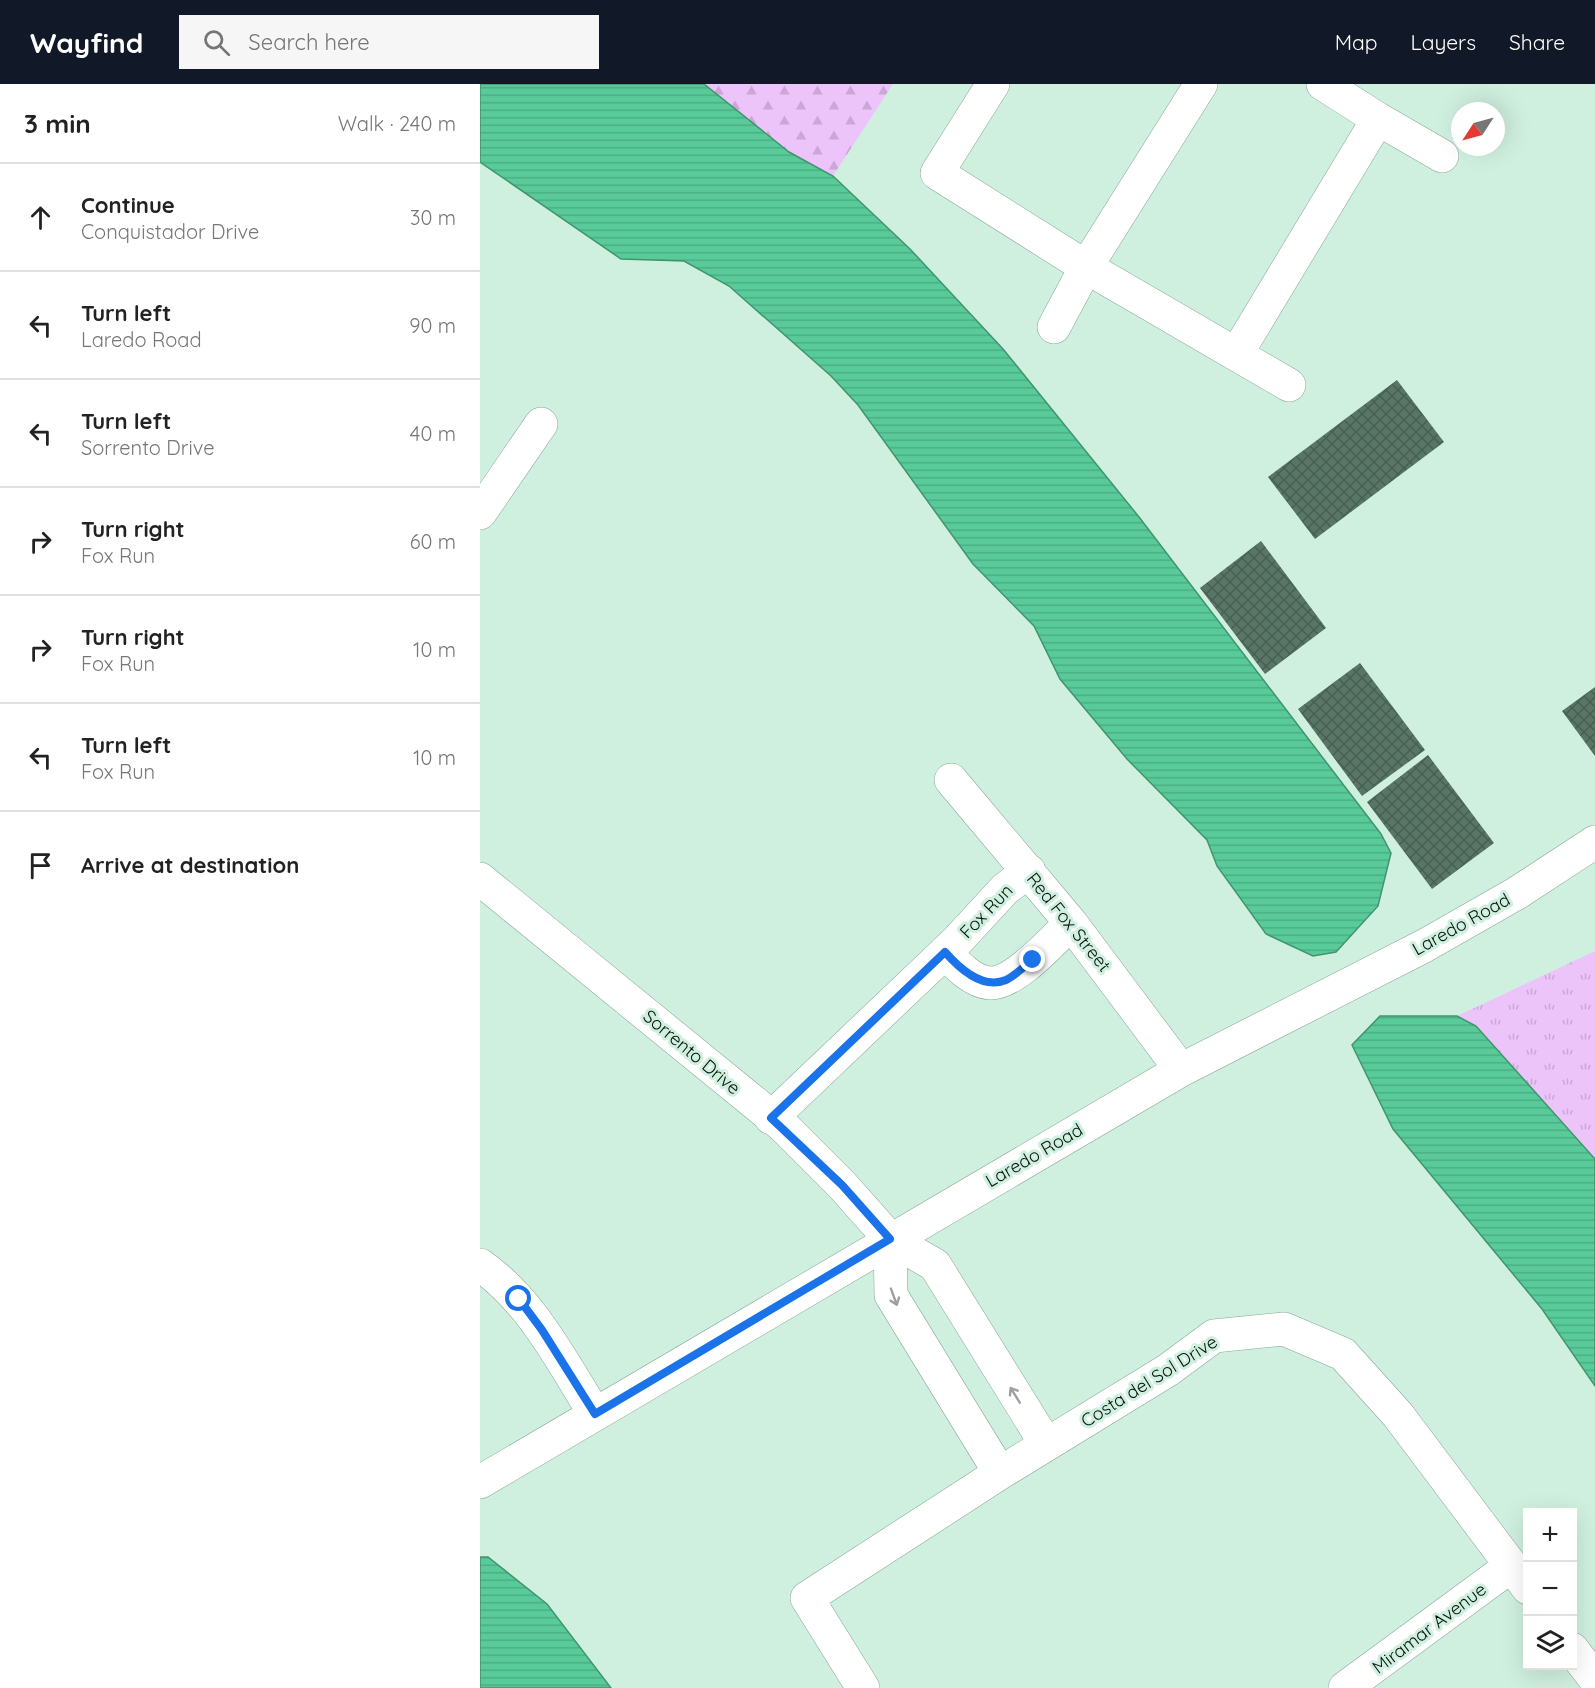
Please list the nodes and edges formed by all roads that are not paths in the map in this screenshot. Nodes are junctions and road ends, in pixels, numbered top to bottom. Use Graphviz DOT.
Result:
graph roads {
  1 [pos="993,84"];
  2 [pos="1201,84"];
  3 [pos="1323,84"];
  4 [pos="1377,119"];
  5 [pos="1442,156"];
  6 [pos="1086,267"];
  7 [pos="1054,327"];
  8 [pos="1238,353"];
  9 [pos="1289,385"];
  10 [pos="541,424"];
  11 [pos="480,513"];
  12 [pos="951,780"];
  13 [pos="1595,842"];
  14 [pos="1029,872"];
  15 [pos="480,879"];
  16 [pos="1071,923"];
  17 [pos="945,952"];
  18 [pos="1181,1070"];
  19 [pos="771,1118"];
  20 [pos="890,1239"];
  21 [pos="480,1265"];
  22 [pos="595,1414"];
  23 [pos="1046,1444"];
  24 [pos="1000,1473"];
  25 [pos="480,1482"];
  26 [pos="1519,1577"];
  27 [pos="1577,1655"];
  28 [pos="1595,1679"];
  29 [pos="863,1688"];
  30 [pos="1345,1688"];
  1 -- 6 [label="street"];
  2 -- 6 [label="street"];
  3 -- 4 [label="street"];
  4 -- 5 [label="street"];
  4 -- 8 [label="street"];
  6 -- 7 [label="street"];
  6 -- 8 [label="street"];
  8 -- 9 [label="street"];
  10 -- 11 [label="street"];
  12 -- 14 [label="street, Red Fox Street"];
  13 -- 18 [label="street, Laredo Road"];
  14 -- 16 [label="street, Red Fox Street"];
  14 -- 17 [label="street, Fox Run"];
  15 -- 19 [label="street, Sorrento Drive"];
  16 -- 17 [label="street, Fox Run"];
  16 -- 18 [label="street, Red Fox Street"];
  17 -- 19 [label="street, Fox Run"];
  18 -- 20 [label="street, Laredo Road"];
  19 -- 20 [label="street, Sorrento Drive"];
  20 -- 22 [label="street, Laredo Road"];
  23 -- 20 [label="street, Sorrento Drive, one-way"];
  20 -- 24 [label="street, one-way"];
  21 -- 22 [label="street"];
  22 -- 25 [label="street, Laredo Road"];
  23 -- 24 [label="street, Costa del Sol Drive"];
  23 -- 26 [label="street, Costa del Sol Drive"];
  24 -- 29 [label="street, Costa del Sol Drive"];
  26 -- 30 [label="street, Miramar Avenue"];
  27 -- 28 [label="street"];
}
